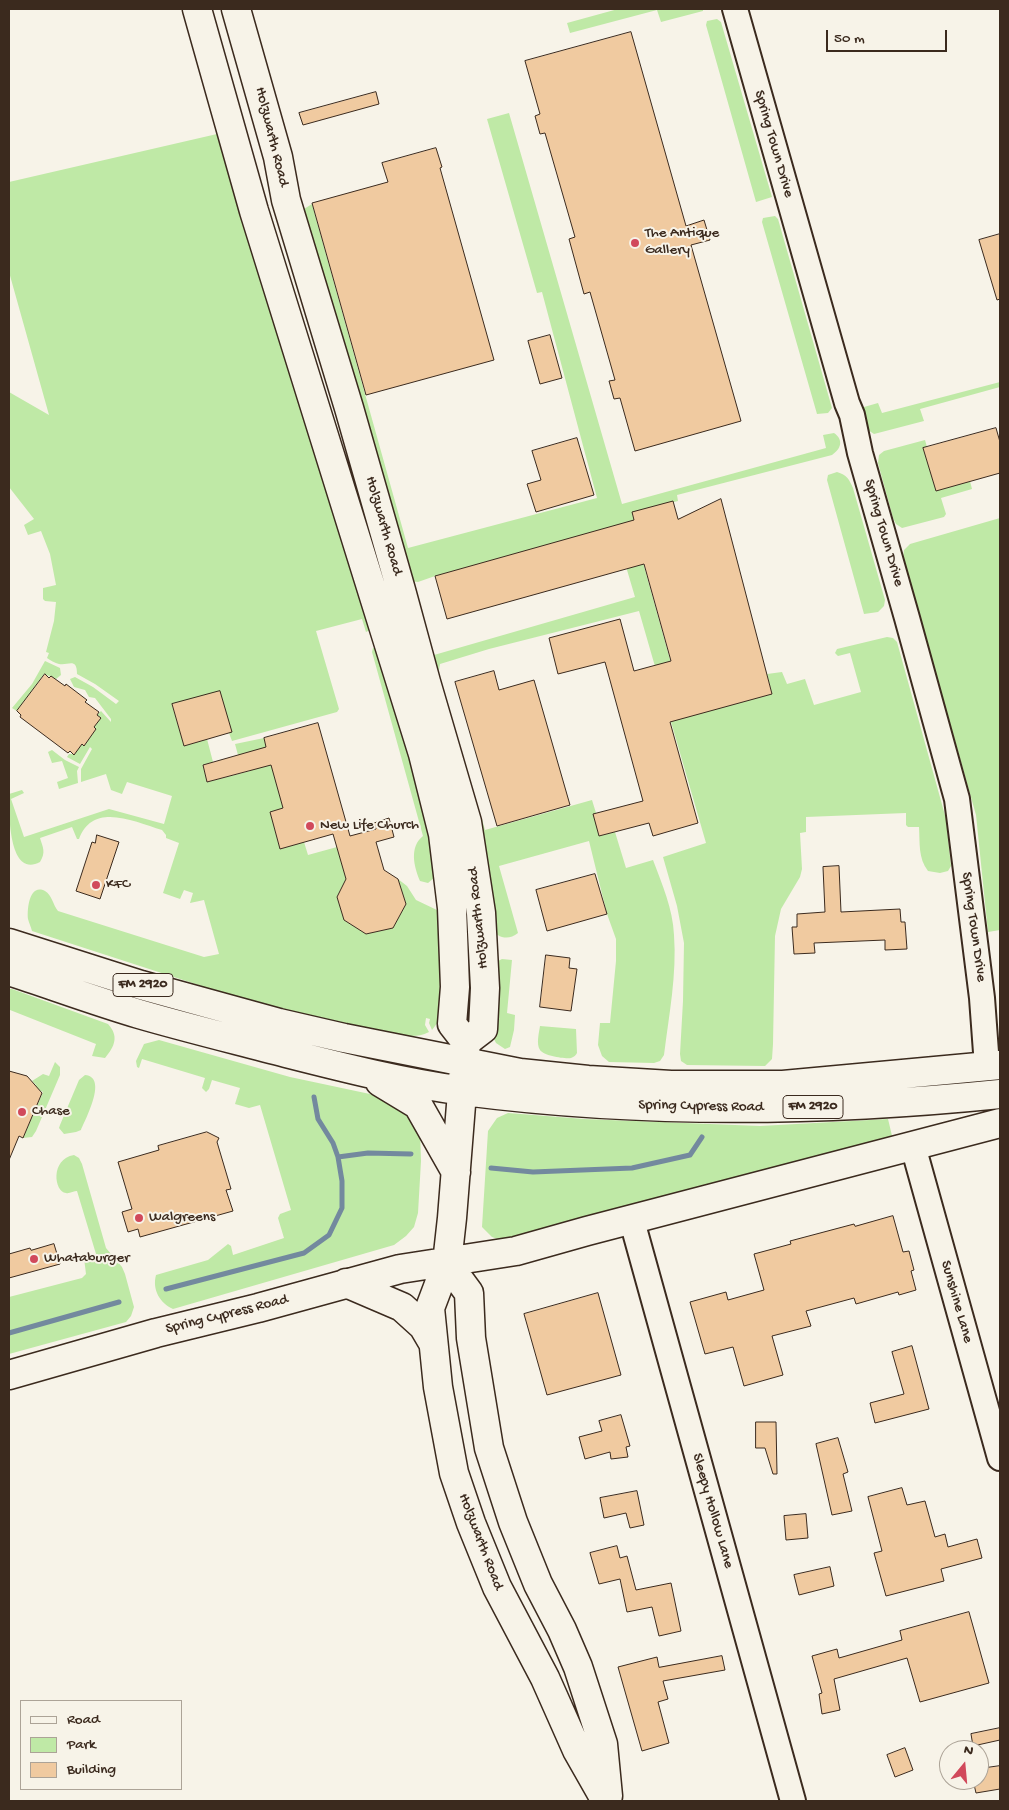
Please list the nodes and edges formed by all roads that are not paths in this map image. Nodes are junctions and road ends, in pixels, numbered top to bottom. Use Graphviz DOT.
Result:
graph roads {
  1 [pos="197,9"];
  2 [pos="236,9"];
  3 [pos="735,9"];
  4 [pos="286,200"];
  5 [pos="254,211"];
  6 [pos="399,633"];
  7 [pos="9,943"];
  8 [pos="9,971"];
  9 [pos="465,1052"];
  10 [pos="994,1065"];
  11 [pos="366,1073"];
  12 [pos="462,1091"];
  13 [pos="1000,1094"];
  14 [pos="857,1104"];
  15 [pos="1000,1123"];
  16 [pos="913,1146"];
  17 [pos="456,1172"];
  18 [pos="632,1221"];
  19 [pos="447,1263"];
  20 [pos="346,1283"];
  21 [pos="433,1343"];
  22 [pos="9,1375"];
  23 [pos="1000,1458"];
  24 [pos="607,1801"];
  25 [pos="793,1801"];
  1 -- 5 [label="main road, Holzwarth Road"];
  2 -- 4 [label="main road, Holzwarth Road"];
  3 -- 10 [label="street, Spring Town Drive"];
  4 -- 5 [label="main road"];
  4 -- 6 [label="main road, Holzwarth Road"];
  5 -- 6 [label="main road, Holzwarth Road"];
  6 -- 9 [label="main road, Holzwarth Road"];
  7 -- 9 [label="main road, FM 2920 / FM 2920"];
  8 -- 11 [label="main road, FM 2920 / FM 2920"];
  9 -- 10 [label="main road, Spring Cypress Road / FM 2920"];
  9 -- 12 [label="main road, Holzwarth Road"];
  10 -- 14 [label="main road"];
  11 -- 12 [label="main road, FM 2920 / FM 2920"];
  11 -- 17 [label="main road"];
  12 -- 14 [label="main road, Spring Cypress Road / FM 2920"];
  12 -- 17 [label="main road, Holzwarth Road"];
  13 -- 14 [label="main road, Spring Cypress Road / FM 2920"];
  15 -- 16 [label="main road, Spring Cypress Road"];
  16 -- 18 [label="main road, Spring Cypress Road"];
  16 -- 23 [label="street, Sunshine Lane"];
  17 -- 19 [label="main road, Holzwarth Road"];
  18 -- 19 [label="main road, Spring Cypress Road"];
  18 -- 25 [label="street, Sleepy Hollow Lane"];
  19 -- 20 [label="main road, Spring Cypress Road"];
  19 -- 21 [label="main road, Holzwarth Road"];
  19 -- 24 [label="main road, Holzwarth Road"];
  20 -- 21 [label="main road"];
  20 -- 22 [label="main road, Spring Cypress Road"];
  21 -- 24 [label="main road, Holzwarth Road"];
}
